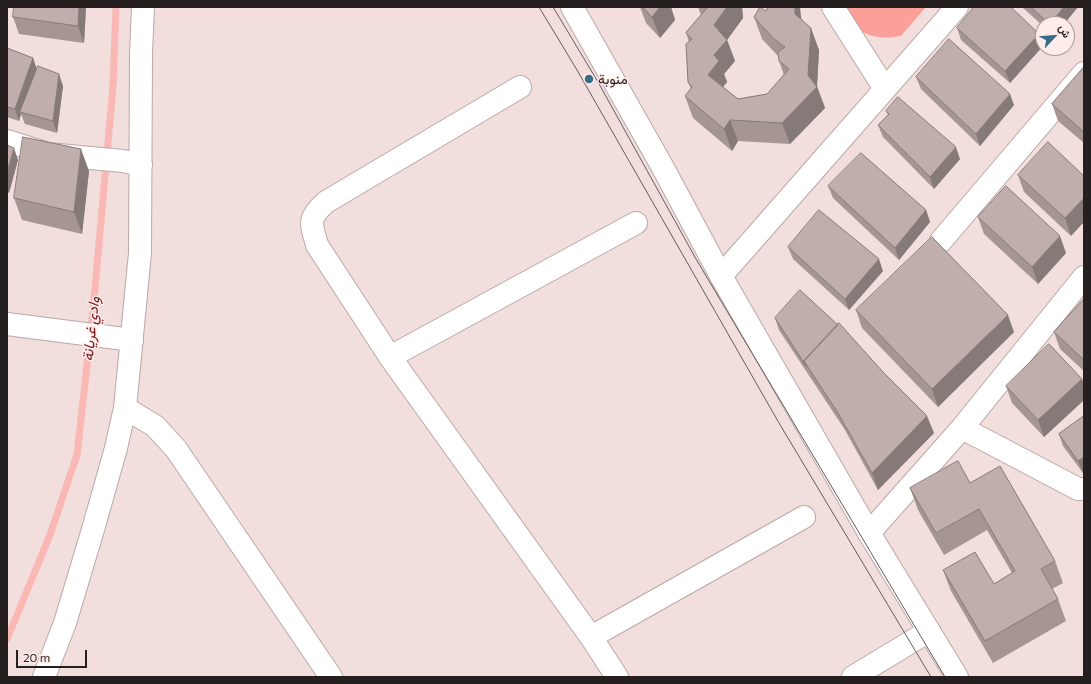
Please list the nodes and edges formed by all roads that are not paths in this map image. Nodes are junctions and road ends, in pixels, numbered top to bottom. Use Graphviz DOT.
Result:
graph roads {
  1 [pos="143,7"];
  2 [pos="572,7"];
  3 [pos="833,7"];
  4 [pos="957,7"];
  5 [pos="1084,73"];
  6 [pos="520,87"];
  7 [pos="885,89"];
  8 [pos="7,141"];
  9 [pos="132,163"];
  10 [pos="636,223"];
  11 [pos="941,241"];
  12 [pos="721,276"];
  13 [pos="1084,277"];
  14 [pos="7,324"];
  15 [pos="132,340"];
  16 [pos="390,357"];
  17 [pos="125,408"];
  18 [pos="962,428"];
  19 [pos="1084,489"];
  20 [pos="804,517"];
  21 [pos="870,533"];
  22 [pos="929,631"];
  23 [pos="591,637"];
  24 [pos="44,677"];
  25 [pos="331,677"];
  26 [pos="617,677"];
  27 [pos="852,677"];
  28 [pos="957,677"];
  1 -- 9 [label="street"];
  2 -- 12 [label="street"];
  3 -- 7 [label="street"];
  4 -- 7 [label="street"];
  5 -- 11 [label="street"];
  6 -- 16 [label="street"];
  7 -- 12 [label="street"];
  8 -- 9 [label="street"];
  9 -- 15 [label="street"];
  10 -- 16 [label="street"];
  12 -- 21 [label="street"];
  13 -- 18 [label="street"];
  14 -- 15 [label="street"];
  15 -- 17 [label="street"];
  16 -- 23 [label="street"];
  17 -- 24 [label="street"];
  17 -- 25 [label="street"];
  18 -- 19 [label="street"];
  18 -- 21 [label="street"];
  20 -- 23 [label="street"];
  21 -- 22 [label="street"];
  22 -- 27 [label="street"];
  22 -- 28 [label="street"];
  23 -- 26 [label="street"];
}
